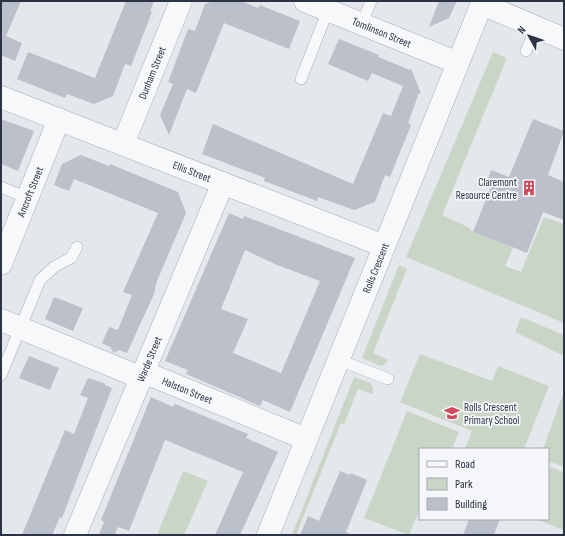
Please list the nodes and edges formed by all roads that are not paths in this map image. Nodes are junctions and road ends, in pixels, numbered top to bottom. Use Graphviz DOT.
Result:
graph roads {
  1 [pos="181,1"];
  2 [pos="305,1"];
  3 [pos="371,1"];
  4 [pos="483,2"];
  5 [pos="328,10"];
  6 [pos="362,23"];
  7 [pos="536,27"];
  8 [pos="564,39"];
  9 [pos="526,51"];
  10 [pos="458,63"];
  11 [pos="301,79"];
  12 [pos="1,97"];
  13 [pos="59,120"];
  14 [pos="123,144"];
  15 [pos="223,183"];
  16 [pos="1,187"];
  17 [pos="28,198"];
  18 [pos="384,246"];
  19 [pos="77,247"];
  20 [pos="1,264"];
  21 [pos="10,324"];
  22 [pos="338,360"];
  23 [pos="1,375"];
  24 [pos="142,375"];
  25 [pos="388,379"];
  26 [pos="306,439"];
  27 [pos="75,535"];
  28 [pos="268,535"];
  1 -- 14 [label="street, Dunham Street"];
  2 -- 5 [label="street, Tomlinson Street"];
  3 -- 6 [label="lane"];
  4 -- 7 [label="street"];
  4 -- 10 [label="street, Rolls Crescent"];
  5 -- 6 [label="street, Tomlinson Street"];
  5 -- 11 [label="lane"];
  6 -- 10 [label="street, Tomlinson Street"];
  7 -- 8 [label="street"];
  7 -- 9 [label="lane"];
  10 -- 18 [label="street, Rolls Crescent"];
  12 -- 13 [label="street, Ellis Street"];
  13 -- 14 [label="street, Ellis Street"];
  13 -- 17 [label="street, Ancroft Street"];
  14 -- 15 [label="street, Ellis Street"];
  15 -- 18 [label="street, Ellis Street"];
  15 -- 24 [label="street, Warde Street"];
  16 -- 17 [label="lane"];
  17 -- 20 [label="street, Ancroft Street"];
  18 -- 22 [label="street, Rolls Crescent"];
  19 -- 21 [label="lane"];
  21 -- 23 [label="lane"];
  21 -- 24 [label="street, Halston Street"];
  22 -- 25 [label="lane"];
  22 -- 26 [label="street, Rolls Crescent"];
  24 -- 26 [label="street, Halston Street"];
  24 -- 27 [label="street, Warde Street"];
  26 -- 28 [label="street, Rolls Crescent"];
}
